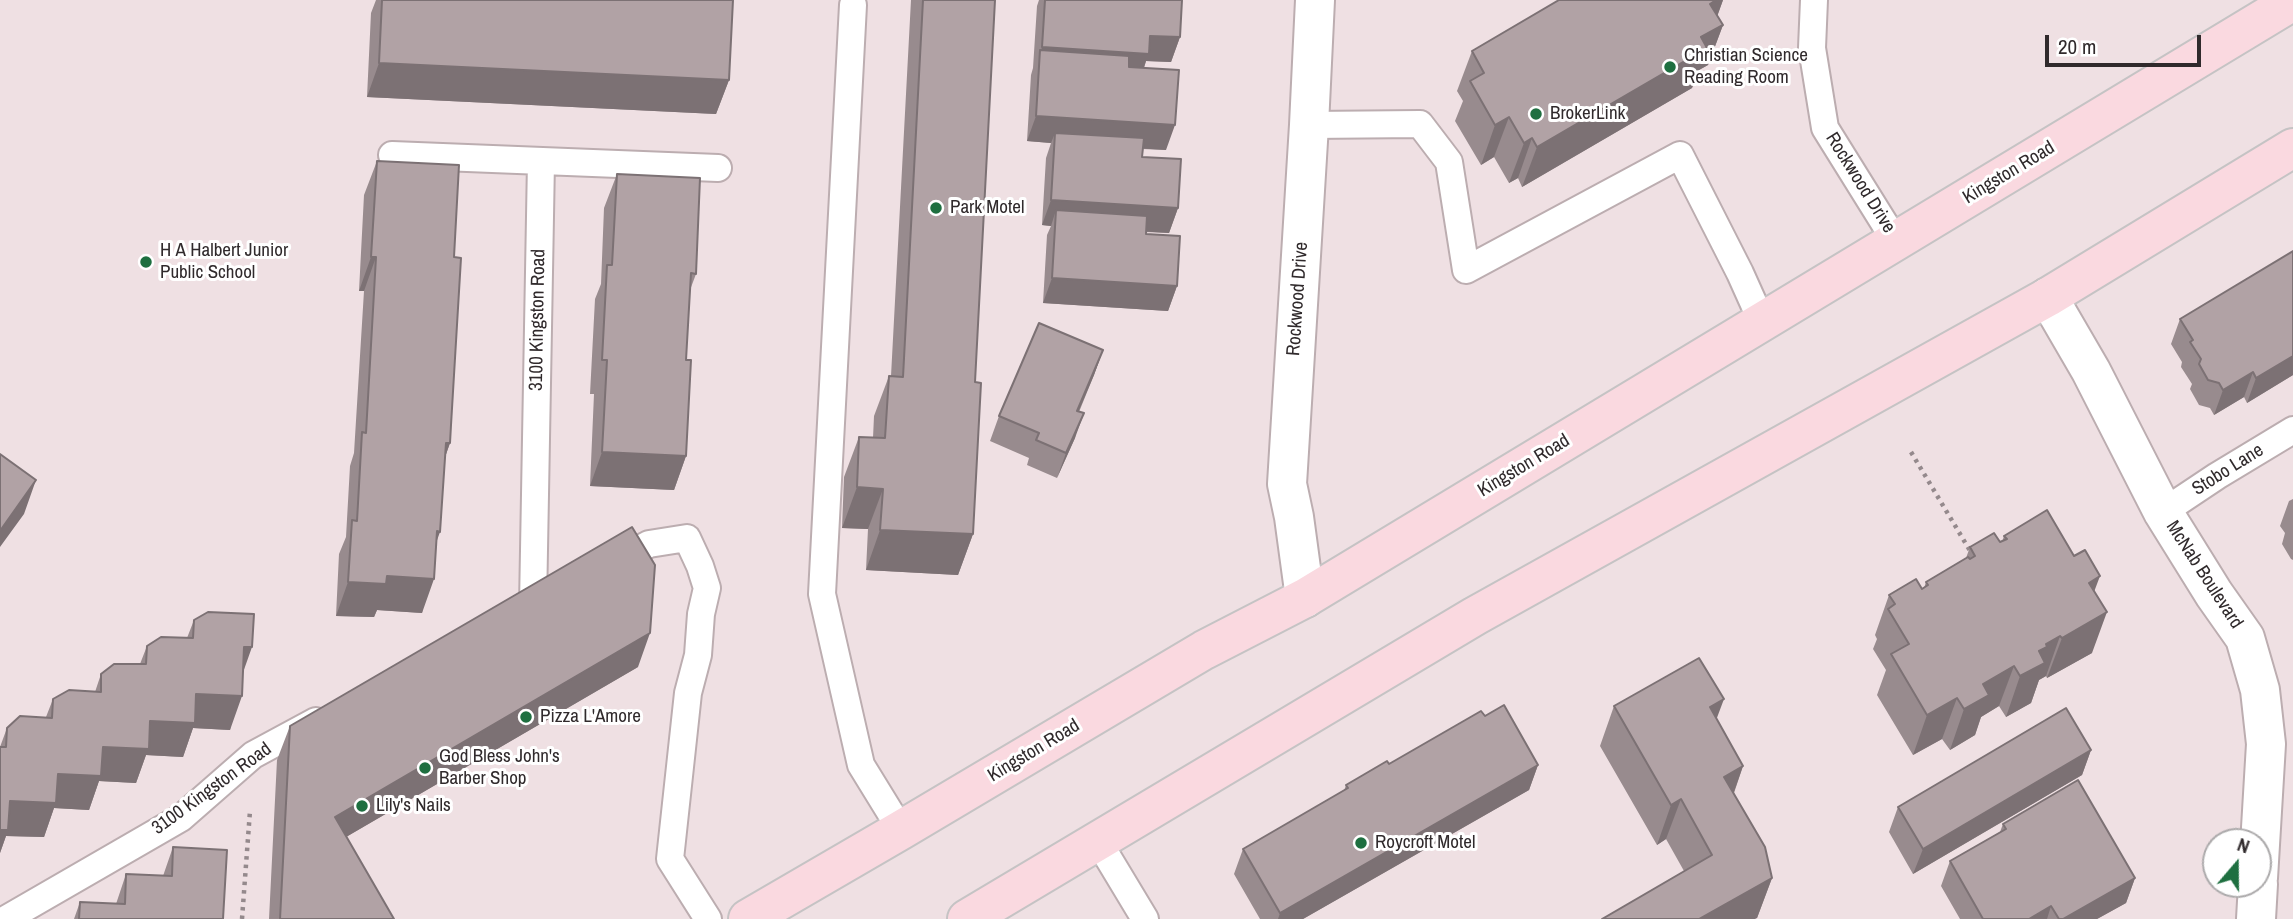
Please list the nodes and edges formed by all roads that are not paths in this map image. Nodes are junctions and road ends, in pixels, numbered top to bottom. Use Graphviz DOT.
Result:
graph roads {
  1 [pos="1315,0"];
  2 [pos="1814,0"];
  3 [pos="2280,4"];
  4 [pos="853,5"];
  5 [pos="1309,125"];
  6 [pos="2293,148"];
  7 [pos="391,155"];
  8 [pos="541,161"];
  9 [pos="718,168"];
  10 [pos="1896,242"];
  11 [pos="2048,297"];
  12 [pos="1762,322"];
  13 [pos="2293,430"];
  14 [pos="2163,512"];
  15 [pos="591,575"];
  16 [pos="556,593"];
  17 [pos="1305,598"];
  18 [pos="533,606"];
  19 [pos="509,618"];
  20 [pos="338,709"];
  21 [pos="2261,828"];
  22 [pos="901,831"];
  23 [pos="1098,841"];
  24 [pos="2257,898"];
  25 [pos="6,919"];
  26 [pos="708,919"];
  27 [pos="748,919"];
  28 [pos="967,919"];
  29 [pos="1145,919"];
  30 [pos="2256,919"];
  1 -- 5 [label="street, Rockwood Drive"];
  2 -- 10 [label="lane, Rockwood Drive"];
  3 -- 10 [label="main road, Kingston Road"];
  4 -- 22 [label="lane"];
  5 -- 12 [label="lane"];
  5 -- 17 [label="street, Rockwood Drive"];
  6 -- 11 [label="main road"];
  7 -- 8 [label="lane"];
  8 -- 9 [label="lane"];
  8 -- 18 [label="lane, 3100 Kingston Road"];
  10 -- 12 [label="main road, Kingston Road"];
  11 -- 14 [label="street, McNab Boulevard"];
  11 -- 23 [label="main road"];
  12 -- 17 [label="main road, Kingston Road"];
  13 -- 14 [label="lane, Stobo Lane"];
  14 -- 21 [label="street, McNab Boulevard"];
  15 -- 26 [label="lane"];
  16 -- 18 [label="lane"];
  17 -- 22 [label="main road, Kingston Road"];
  18 -- 19 [label="lane"];
  20 -- 25 [label="lane, 3100 Kingston Road"];
  22 -- 27 [label="main road, Kingston Road"];
  23 -- 28 [label="main road"];
  23 -- 29 [label="lane"];
  24 -- 30 [label="street"];
}
